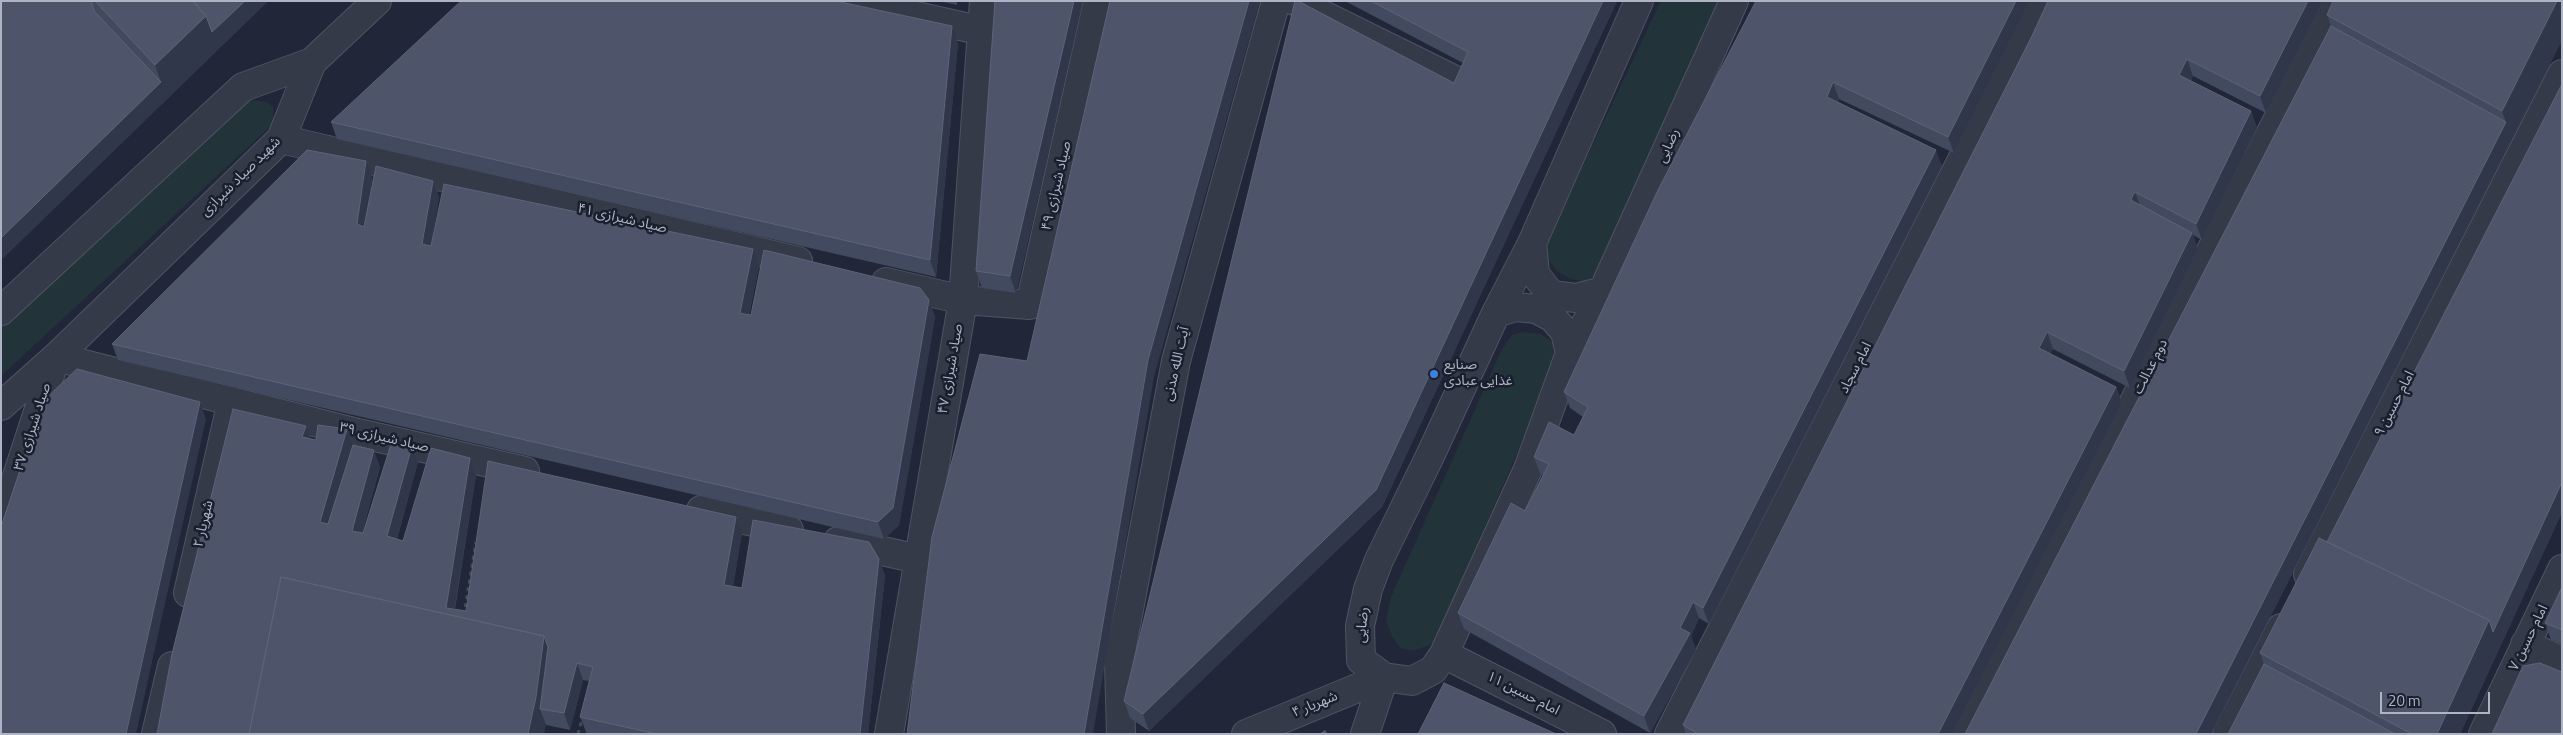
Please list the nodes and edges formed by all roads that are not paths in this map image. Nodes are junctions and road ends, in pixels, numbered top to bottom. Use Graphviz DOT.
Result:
graph roads {
  1 [pos="377,1"];
  2 [pos="849,1"];
  3 [pos="984,1"];
  4 [pos="1098,1"];
  5 [pos="1276,1"];
  6 [pos="1295,1"];
  7 [pos="1638,1"];
  8 [pos="1734,1"];
  9 [pos="2043,1"];
  10 [pos="2338,1"];
  11 [pos="983,31"];
  12 [pos="312,62"];
  13 [pos="2562,74"];
  14 [pos="1457,81"];
  15 [pos="282,139"];
  16 [pos="2186,238"];
  17 [pos="1532,243"];
  18 [pos="2211,251"];
  19 [pos="824,267"];
  20 [pos="861,276"];
  21 [pos="1603,291"];
  22 [pos="963,300"];
  23 [pos="1,311"];
  24 [pos="1496,314"];
  25 [pos="1570,353"];
  26 [pos="56,358"];
  27 [pos="2108,387"];
  28 [pos="232,401"];
  29 [pos="2134,401"];
  30 [pos="1,406"];
  31 [pos="546,475"];
  32 [pos="678,505"];
  33 [pos="1,525"];
  34 [pos="918,559"];
  35 [pos="2562,569"];
  36 [pos="2525,644"];
  37 [pos="1444,654"];
  38 [pos="2562,660"];
  39 [pos="1384,677"];
  40 [pos="156,734"];
  41 [pos="889,734"];
  42 [pos="1120,734"];
  43 [pos="1246,734"];
  44 [pos="1365,734"];
  45 [pos="1602,734"];
  46 [pos="1669,734"];
  47 [pos="1964,734"];
  48 [pos="2227,734"];
  49 [pos="2483,734"];
  1 -- 12 [label="street"];
  2 -- 11 [label="street"];
  3 -- 11 [label="street, صیاد شیرازی ۴۷"];
  4 -- 22 [label="street, صیاد شیرازی ۴۹"];
  5 -- 42 [label="street, آیت الله مدنی"];
  6 -- 14 [label="street"];
  7 -- 17 [label="street, رضایی"];
  8 -- 21 [label="street, رضایی"];
  9 -- 46 [label="street, امام سجاد"];
  10 -- 18 [label="street, دوم عدالت"];
  11 -- 22 [label="street, صیاد شیرازی ۴۷"];
  12 -- 15 [label="street, شهید صیاد شیرازی"];
  12 -- 23 [label="street"];
  13 -- 48 [label="street, امام حسین ۹"];
  15 -- 19 [label="street, صیاد شیرازی ۴۱"];
  15 -- 26 [label="street, شهید صیاد شیرازی"];
  16 -- 18 [label="street"];
  17 -- 21 [label="street, رضایی"];
  17 -- 24 [label="street, رضایی"];
  18 -- 29 [label="street, دوم عدالت"];
  20 -- 22 [label="street"];
  21 -- 25 [label="street, رضایی"];
  22 -- 34 [label="street, صیاد شیرازی ۴۷"];
  24 -- 25 [label="street"];
  24 -- 39 [label="street, رضایی"];
  25 -- 37 [label="street, رضایی"];
  26 -- 28 [label="street, صیاد شیرازی ۳۹"];
  26 -- 30 [label="street, شهید صیاد شیرازی"];
  26 -- 33 [label="street, صیاد شیرازی ۳۷"];
  27 -- 29 [label="street"];
  28 -- 31 [label="street, صیاد شیرازی ۳۹"];
  28 -- 40 [label="street, شهریار ۲"];
  29 -- 47 [label="street, دوم عدالت"];
  32 -- 34 [label="street"];
  34 -- 41 [label="street, صیاد شیرازی ۴۷"];
  35 -- 36 [label="street, امام حسین ۷"];
  36 -- 38 [label="street"];
  36 -- 49 [label="street, امام حسین ۷"];
  37 -- 39 [label="street, رضایی"];
  37 -- 45 [label="street, امام حسین ۱۱"];
  39 -- 43 [label="street, شهریار ۴"];
  39 -- 44 [label="street"];
}
